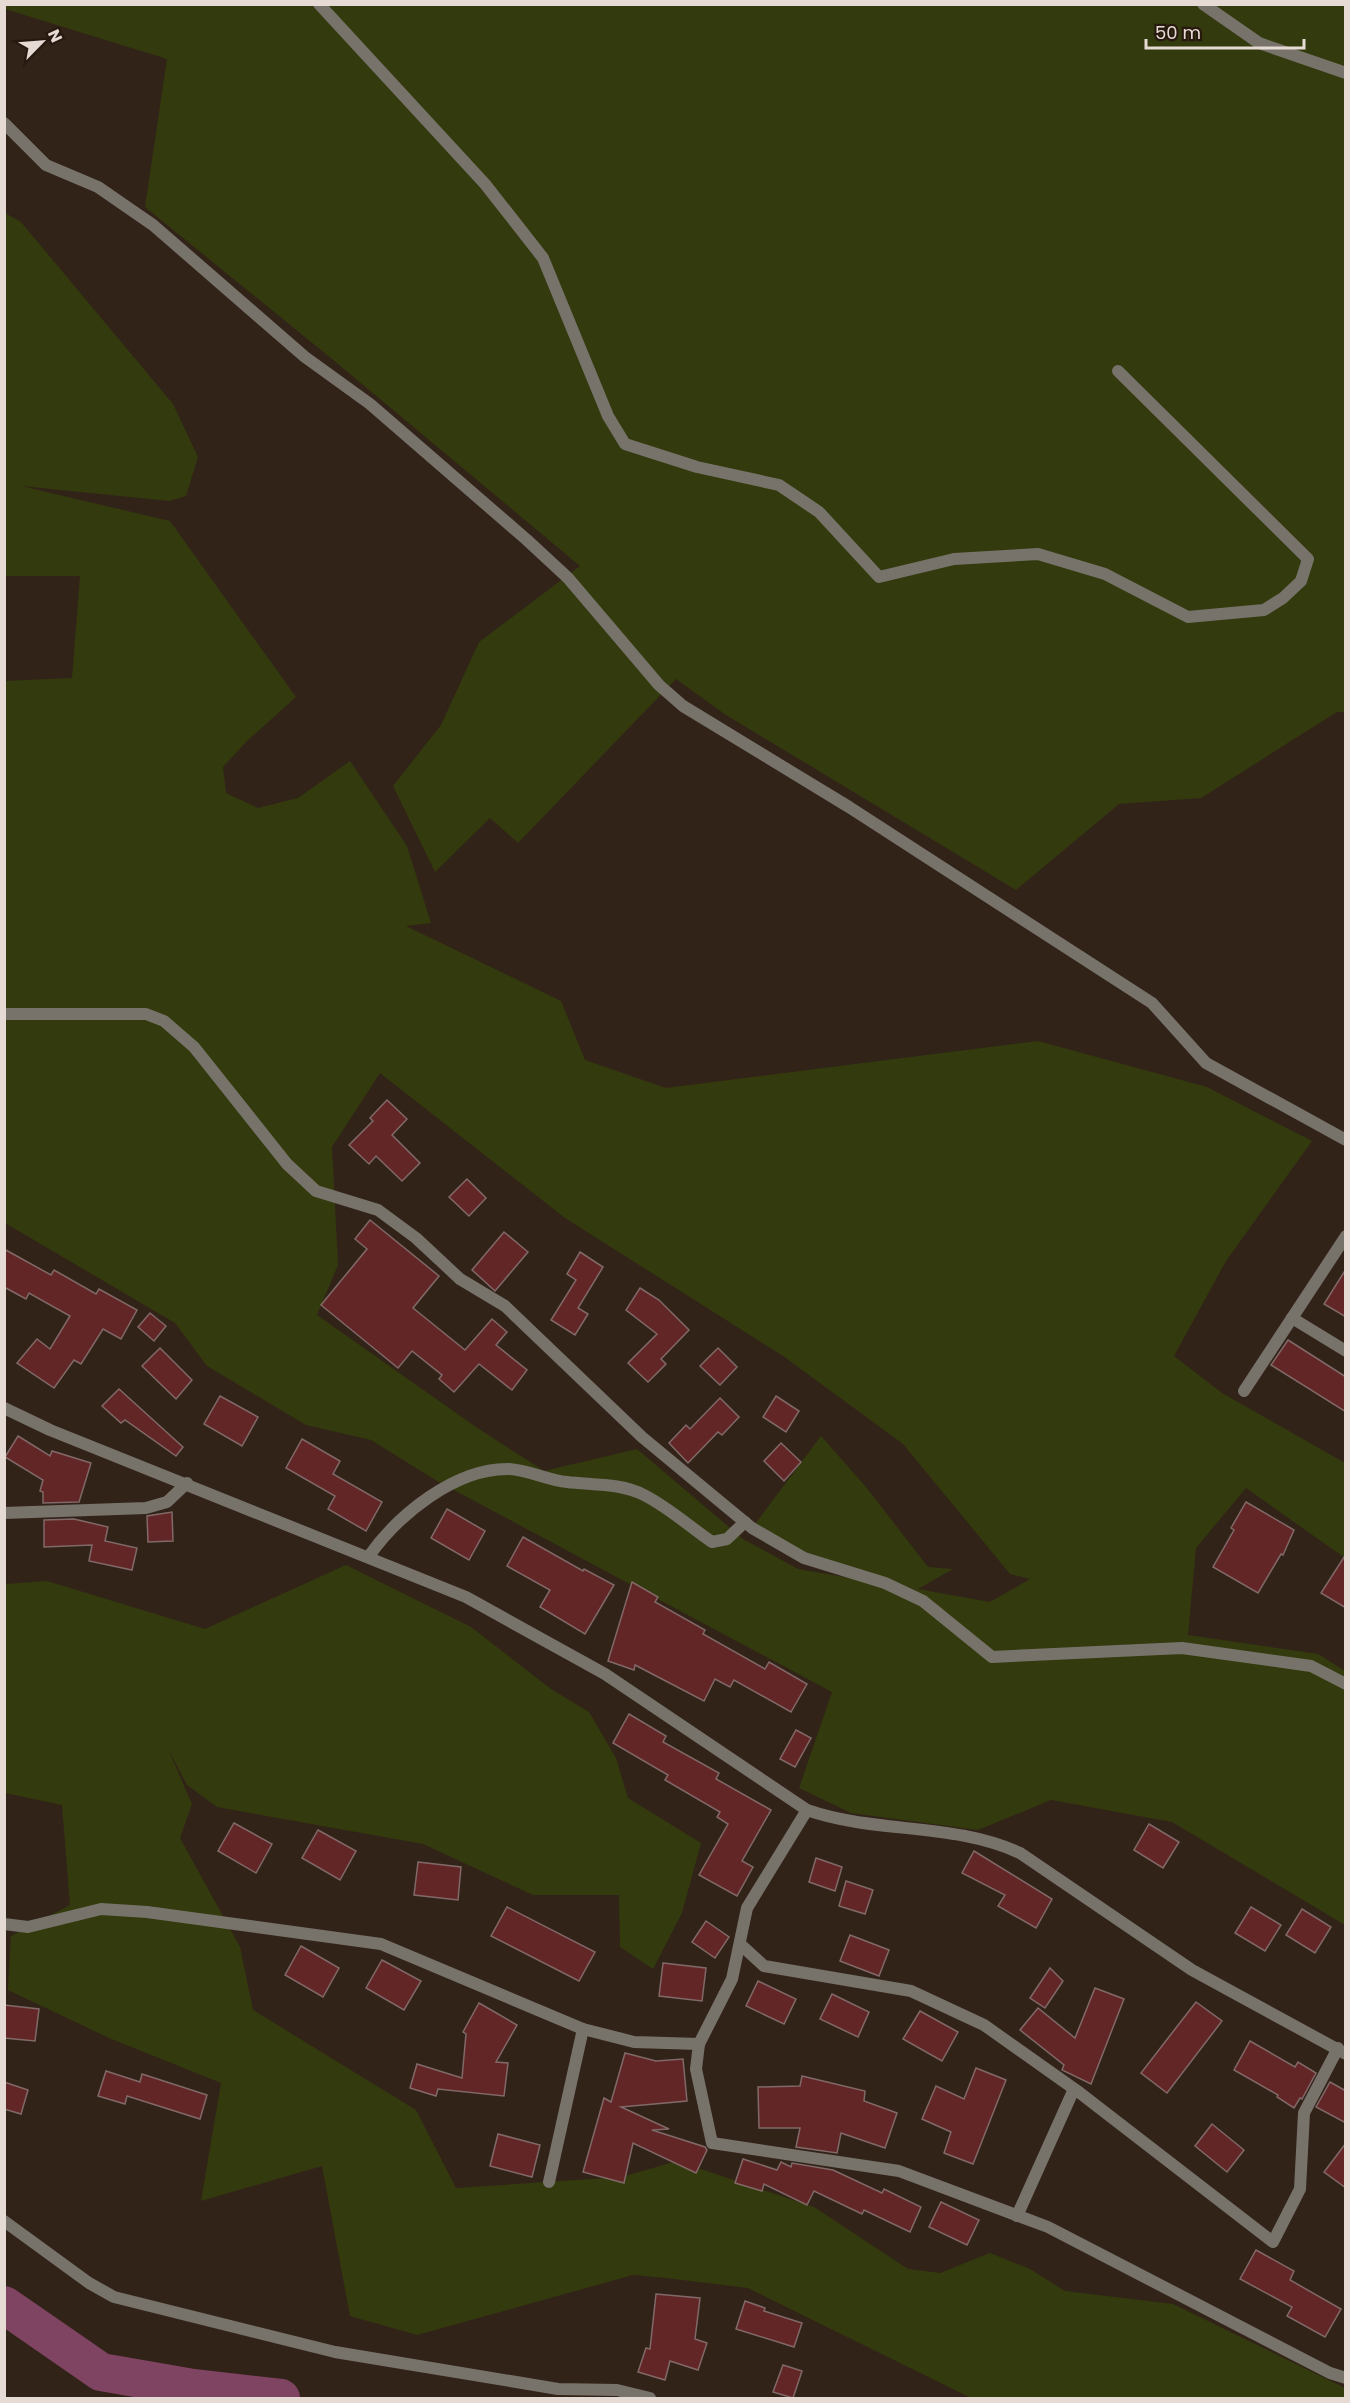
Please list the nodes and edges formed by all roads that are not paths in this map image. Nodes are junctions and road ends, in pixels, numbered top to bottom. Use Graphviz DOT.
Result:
graph roads {
  1 [pos="319,4"];
  2 [pos="1203,4"];
  3 [pos="1346,73"];
  4 [pos="4,123"];
  5 [pos="1118,371"];
  6 [pos="4,1014"];
  7 [pos="1346,1140"];
  8 [pos="1346,1236"];
  9 [pos="1292,1318"];
  10 [pos="1346,1351"];
  11 [pos="1245,1391"];
  12 [pos="4,1408"];
  13 [pos="186,1484"];
  14 [pos="4,1513"];
  15 [pos="745,1522"];
  16 [pos="369,1556"];
  17 [pos="1346,1684"];
  18 [pos="807,1809"];
  19 [pos="4,1924"];
  20 [pos="740,1944"];
  21 [pos="583,2029"];
  22 [pos="699,2044"];
  23 [pos="1342,2051"];
  24 [pos="1074,2089"];
  25 [pos="549,2182"];
  26 [pos="1017,2216"];
  27 [pos="4,2221"];
  28 [pos="1346,2378"];
  29 [pos="650,2398"];
  1 -- 5 [label="street"];
  2 -- 3 [label="street"];
  4 -- 7 [label="street"];
  6 -- 15 [label="street"];
  8 -- 9 [label="street"];
  9 -- 10 [label="street"];
  9 -- 11 [label="street"];
  12 -- 13 [label="street"];
  13 -- 14 [label="street"];
  13 -- 16 [label="street"];
  15 -- 16 [label="street"];
  15 -- 17 [label="street"];
  16 -- 18 [label="street"];
  18 -- 20 [label="street"];
  18 -- 23 [label="street"];
  19 -- 21 [label="street"];
  20 -- 22 [label="street"];
  20 -- 24 [label="street"];
  21 -- 22 [label="street"];
  21 -- 25 [label="street"];
  22 -- 26 [label="street"];
  23 -- 24 [label="street"];
  24 -- 26 [label="street"];
  26 -- 28 [label="street"];
  27 -- 29 [label="street"];
}
